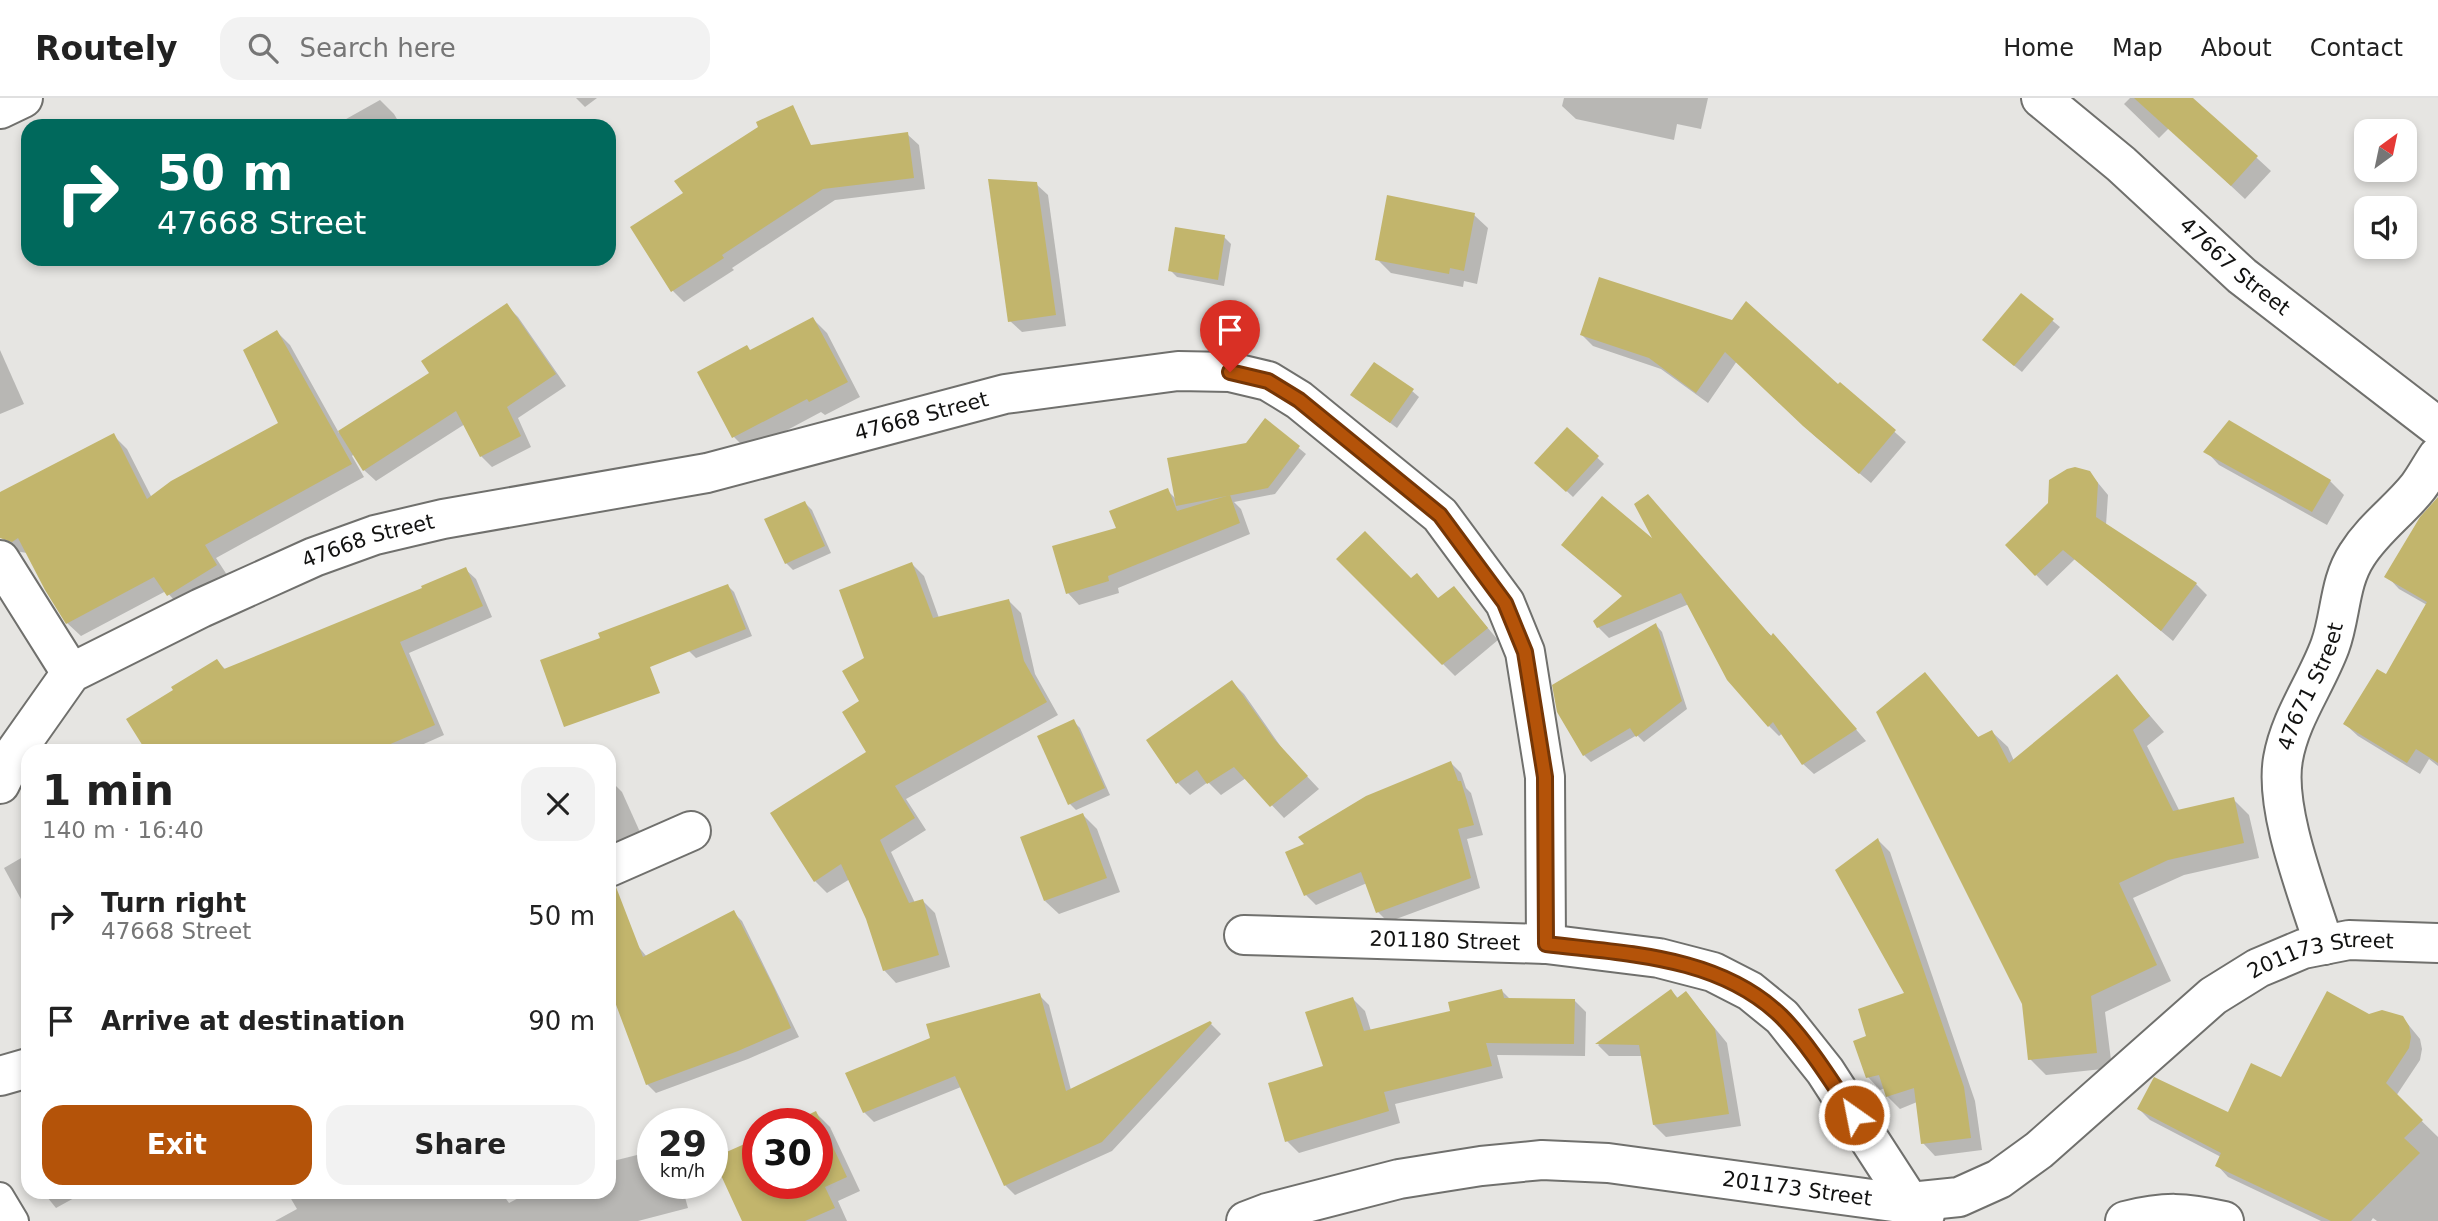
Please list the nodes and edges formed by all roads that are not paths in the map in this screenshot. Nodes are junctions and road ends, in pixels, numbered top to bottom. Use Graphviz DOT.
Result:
graph roads {
  1 [pos="23,98"];
  2 [pos="2041,98"];
  3 [pos="0,109"];
  4 [pos="2438,427"];
  5 [pos="2438,456"];
  6 [pos="0,559"];
  7 [pos="71,673"];
  8 [pos="0,784"];
  9 [pos="691,831"];
  10 [pos="616,864"];
  11 [pos="1244,935"];
  12 [pos="2438,943"];
  13 [pos="1546,944"];
  14 [pos="2325,945"];
  15 [pos="21,1070"];
  16 [pos="0,1076"];
  17 [pos="0,1196"];
  18 [pos="1923,1212"];
  19 [pos="1266,1218"];
  20 [pos="15,1221"];
  21 [pos="2125,1221"];
  22 [pos="2224,1221"];
  1 -- 3 [label="street"];
  2 -- 4 [label="street, 47667 Street"];
  5 -- 14 [label="street, 47671 Street"];
  6 -- 7 [label="street"];
  7 -- 8 [label="street, 47668 Street"];
  7 -- 13 [label="street, 47668 Street"];
  9 -- 10 [label="street"];
  11 -- 13 [label="street, 201180 Street"];
  12 -- 14 [label="street, 201173 Street"];
  13 -- 18 [label="street, 201180 Street"];
  14 -- 18 [label="street, 201173 Street"];
  15 -- 16 [label="street"];
  17 -- 20 [label="lane"];
  18 -- 19 [label="street, 201173 Street"];
  21 -- 22 [label="street"];
}
